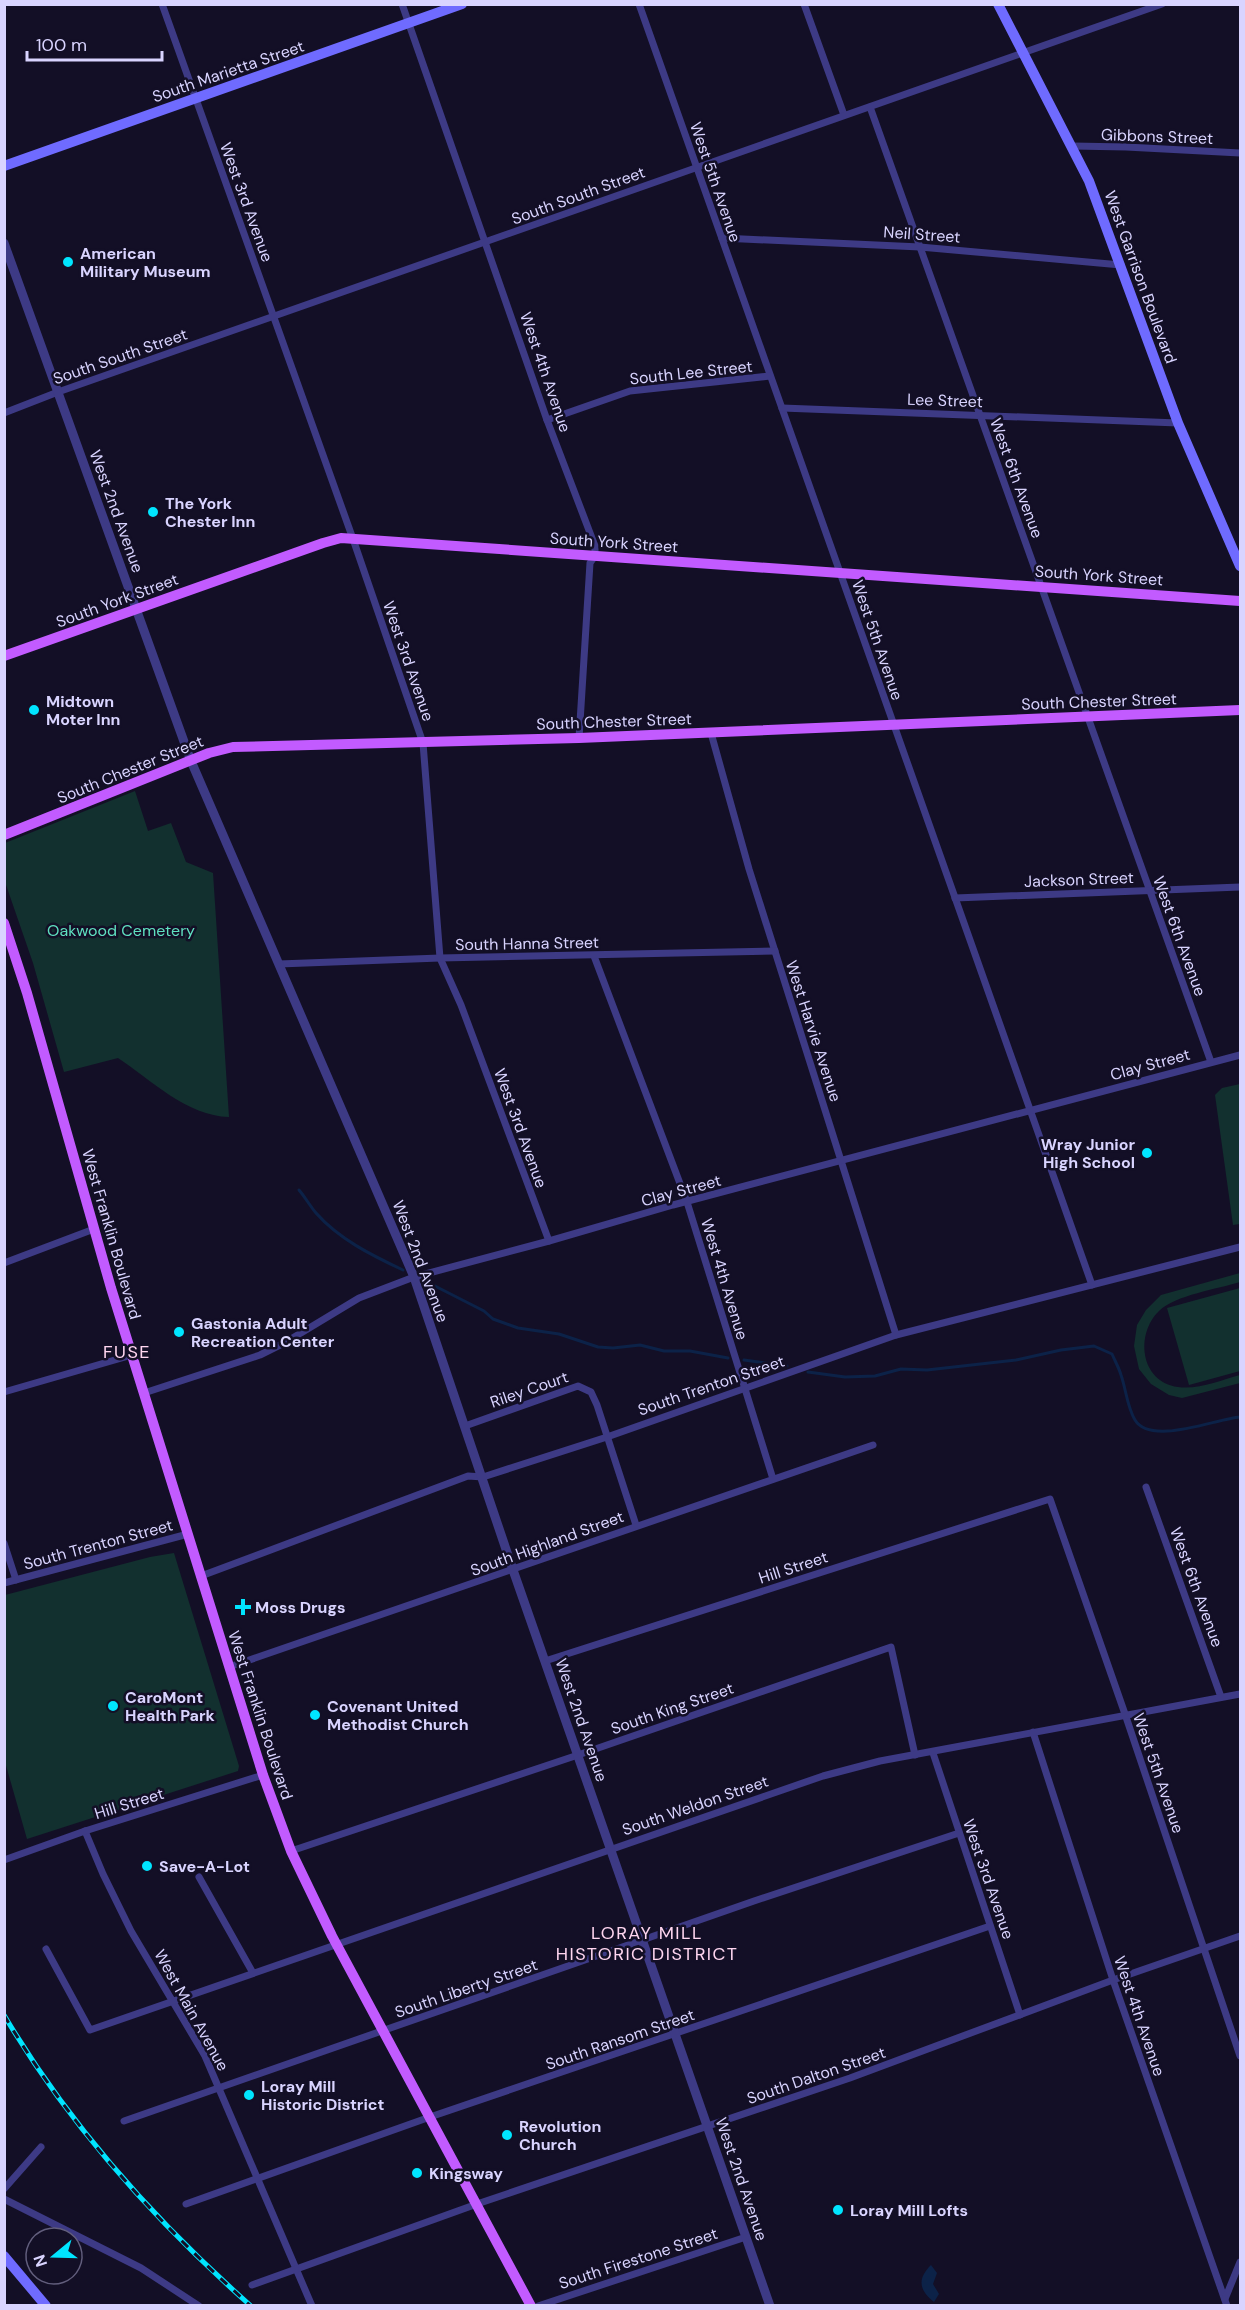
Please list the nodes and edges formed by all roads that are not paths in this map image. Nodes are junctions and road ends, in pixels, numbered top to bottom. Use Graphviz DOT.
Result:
graph roads {
  1 [pos="162,4"];
  2 [pos="402,4"];
  3 [pos="462,4"];
  4 [pos="639,4"];
  5 [pos="804,4"];
  6 [pos="998,4"];
  7 [pos="1162,4"];
  8 [pos="409,24"];
  9 [pos="1023,52"];
  10 [pos="195,98"];
  11 [pos="870,107"];
  12 [pos="844,115"];
  13 [pos="1073,147"];
  14 [pos="1240,153"];
  15 [pos="4,166"];
  16 [pos="697,168"];
  17 [pos="722,238"];
  18 [pos="486,242"];
  19 [pos="4,243"];
  20 [pos="920,247"];
  21 [pos="1121,265"];
  22 [pos="274,316"];
  23 [pos="770,376"];
  24 [pos="58,392"];
  25 [pos="782,408"];
  26 [pos="4,412"];
  27 [pos="980,415"];
  28 [pos="547,420"];
  29 [pos="1178,423"];
  30 [pos="353,538"];
  31 [pos="595,556"];
  32 [pos="1240,566"];
  33 [pos="840,572"];
  34 [pos="1041,585"];
  35 [pos="1240,600"];
  36 [pos="136,609"];
  37 [pos="4,656"];
  38 [pos="1240,710"];
  39 [pos="1087,716"];
  40 [pos="893,724"];
  41 [pos="711,733"];
  42 [pos="579,738"];
  43 [pos="423,742"];
  44 [pos="191,761"];
  45 [pos="4,835"];
  46 [pos="1240,888"];
  47 [pos="1149,890"];
  48 [pos="955,898"];
  49 [pos="4,922"];
  50 [pos="775,951"];
  51 [pos="594,956"];
  52 [pos="440,958"];
  53 [pos="279,964"];
  54 [pos="1240,1055"];
  55 [pos="1211,1062"];
  56 [pos="1030,1110"];
  57 [pos="842,1161"];
  58 [pos="687,1202"];
  59 [pos="94,1229"];
  60 [pos="549,1241"];
  61 [pos="1240,1247"];
  62 [pos="4,1263"];
  63 [pos="414,1277"];
  64 [pos="1092,1285"];
  65 [pos="896,1335"];
  66 [pos="132,1355"];
  67 [pos="745,1387"];
  68 [pos="4,1392"];
  69 [pos="144,1393"];
  70 [pos="465,1426"];
  71 [pos="607,1437"];
  72 [pos="873,1445"];
  73 [pos="483,1477"];
  74 [pos="774,1479"];
  75 [pos="1146,1487"];
  76 [pos="1050,1499"];
  77 [pos="636,1525"];
  78 [pos="188,1534"];
  79 [pos="4,1543"];
  80 [pos="513,1570"];
  81 [pos="201,1576"];
  82 [pos="16,1580"];
  83 [pos="4,1583"];
  84 [pos="545,1661"];
  85 [pos="229,1666"];
  86 [pos="1240,1694"];
  87 [pos="1221,1697"];
  88 [pos="1125,1714"];
  89 [pos="1033,1732"];
  90 [pos="933,1753"];
  91 [pos="578,1755"];
  92 [pos="915,1755"];
  93 [pos="263,1775"];
  94 [pos="85,1831"];
  95 [pos="958,1833"];
  96 [pos="610,1849"];
  97 [pos="291,1851"];
  98 [pos="4,1860"];
  99 [pos="199,1877"];
  100 [pos="990,1926"];
  101 [pos="1240,1936"];
  102 [pos="643,1942"];
  103 [pos="336,1944"];
  104 [pos="46,1949"];
  105 [pos="1205,1949"];
  106 [pos="253,1973"];
  107 [pos="1113,1980"];
  108 [pos="174,2001"];
  109 [pos="1020,2015"];
  110 [pos="384,2031"];
  111 [pos="676,2034"];
  112 [pos="1240,2056"];
  113 [pos="220,2087"];
  114 [pos="430,2118"];
  115 [pos="124,2121"];
  116 [pos="708,2127"];
  117 [pos="41,2147"];
  118 [pos="258,2178"];
  119 [pos="4,2189"];
  120 [pos="4,2199"];
  121 [pos="186,2204"];
  122 [pos="477,2204"];
  123 [pos="746,2237"];
  124 [pos="4,2256"];
  125 [pos="1240,2262"];
  126 [pos="296,2269"];
  127 [pos="252,2284"];
  128 [pos="1225,2304"];
  129 [pos="46,2306"];
  130 [pos="199,2306"];
  131 [pos="312,2306"];
  132 [pos="531,2306"];
  133 [pos="538,2306"];
  134 [pos="770,2306"];
  1 -- 10 [label="street, West 3rd Avenue"];
  2 -- 8 [label="street, West 4th Avenue"];
  3 -- 8 [label="main road, South Marietta Street"];
  4 -- 16 [label="street, West 5th Avenue"];
  5 -- 12 [label="street"];
  6 -- 9 [label="main road, West Garrison Boulevard"];
  7 -- 9 [label="street, South South Street"];
  8 -- 10 [label="main road, South Marietta Street"];
  8 -- 18 [label="street, West 4th Avenue"];
  9 -- 11 [label="street, South South Street"];
  9 -- 13 [label="main road, West Garrison Boulevard"];
  10 -- 15 [label="main road, South Marietta Street"];
  10 -- 22 [label="street, West 3rd Avenue"];
  11 -- 12 [label="street, South South Street"];
  11 -- 20 [label="street, West 6th Avenue"];
  12 -- 16 [label="street, South South Street"];
  13 -- 14 [label="street, Gibbons Street"];
  13 -- 21 [label="main road, West Garrison Boulevard"];
  16 -- 17 [label="street, West 5th Avenue"];
  16 -- 18 [label="street, South South Street"];
  17 -- 20 [label="street, Neil Street"];
  17 -- 23 [label="street, West 5th Avenue"];
  18 -- 22 [label="street, South South Street"];
  18 -- 28 [label="street, West 4th Avenue"];
  19 -- 24 [label="street, West 2nd Avenue"];
  20 -- 21 [label="street, Neil Street"];
  20 -- 27 [label="street, West 6th Avenue"];
  21 -- 29 [label="main road, West Garrison Boulevard"];
  22 -- 24 [label="street, South South Street"];
  22 -- 30 [label="street, West 3rd Avenue"];
  23 -- 25 [label="street, West 5th Avenue"];
  23 -- 28 [label="street, South Lee Street"];
  24 -- 26 [label="street, South South Street"];
  24 -- 36 [label="street, West 2nd Avenue"];
  25 -- 27 [label="street, Lee Street"];
  25 -- 33 [label="street, West 5th Avenue"];
  27 -- 29 [label="street, Lee Street"];
  27 -- 34 [label="street, West 6th Avenue"];
  28 -- 31 [label="street, West 4th Avenue"];
  29 -- 32 [label="main road, West Garrison Boulevard"];
  30 -- 31 [label="main road, South York Street"];
  30 -- 36 [label="main road, South York Street"];
  30 -- 43 [label="street, West 3rd Avenue"];
  31 -- 33 [label="main road, South York Street"];
  31 -- 42 [label="street, West 4th Avenue"];
  33 -- 34 [label="main road, South York Street"];
  33 -- 40 [label="street, West 5th Avenue"];
  34 -- 35 [label="main road, South York Street"];
  34 -- 39 [label="street, West 6th Avenue"];
  36 -- 37 [label="main road, South York Street"];
  36 -- 44 [label="street, West 2nd Avenue"];
  38 -- 39 [label="main road, South Chester Street"];
  39 -- 40 [label="main road, South Chester Street"];
  39 -- 47 [label="street, West 6th Avenue"];
  40 -- 41 [label="main road, South Chester Street"];
  40 -- 48 [label="street, West 5th Avenue"];
  41 -- 42 [label="main road, South Chester Street"];
  41 -- 50 [label="street, West Harvie Avenue"];
  42 -- 43 [label="main road, South Chester Street"];
  43 -- 44 [label="main road, South Chester Street"];
  43 -- 52 [label="street, West 3rd Avenue"];
  44 -- 45 [label="main road, South Chester Street"];
  44 -- 53 [label="street, West 2nd Avenue"];
  46 -- 47 [label="street, Jackson Street"];
  47 -- 48 [label="street, Jackson Street"];
  47 -- 55 [label="street, West 6th Avenue"];
  48 -- 56 [label="street, West 5th Avenue"];
  49 -- 59 [label="main road, West Franklin Boulevard"];
  50 -- 51 [label="street, South Hanna Street"];
  50 -- 57 [label="street, West Harvie Avenue"];
  51 -- 52 [label="street, South Hanna Street"];
  51 -- 58 [label="street, West 4th Avenue"];
  52 -- 53 [label="street, South Hanna Street"];
  52 -- 60 [label="street, West 3rd Avenue"];
  53 -- 63 [label="street, West 2nd Avenue"];
  54 -- 55 [label="street, Clay Street"];
  55 -- 56 [label="street, Clay Street"];
  56 -- 57 [label="street, Clay Street"];
  56 -- 64 [label="street, West 5th Avenue"];
  57 -- 58 [label="street, Clay Street"];
  57 -- 65 [label="street, West Harvie Avenue"];
  58 -- 60 [label="street, Clay Street"];
  58 -- 67 [label="street, West 4th Avenue"];
  59 -- 62 [label="street"];
  59 -- 66 [label="main road, West Franklin Boulevard"];
  60 -- 63 [label="street, Clay Street"];
  61 -- 64 [label="street, South Trenton Street"];
  63 -- 69 [label="street, Clay Street"];
  63 -- 70 [label="street, West 2nd Avenue"];
  64 -- 65 [label="street, South Trenton Street"];
  65 -- 67 [label="street, South Trenton Street"];
  66 -- 68 [label="street"];
  66 -- 69 [label="main road, West Franklin Boulevard"];
  67 -- 71 [label="street, South Trenton Street"];
  67 -- 74 [label="street, West 4th Avenue"];
  69 -- 78 [label="main road, West Franklin Boulevard"];
  70 -- 71 [label="street, Riley Court"];
  70 -- 73 [label="street, West 2nd Avenue"];
  71 -- 73 [label="street, South Trenton Street"];
  71 -- 77 [label="street"];
  72 -- 74 [label="street, South Highland Street"];
  73 -- 80 [label="street, West 2nd Avenue"];
  73 -- 81 [label="street, South Trenton Street"];
  74 -- 77 [label="street, South Highland Street"];
  75 -- 87 [label="street, West 6th Avenue"];
  76 -- 84 [label="street, Hill Street"];
  76 -- 88 [label="street, West 5th Avenue"];
  77 -- 80 [label="street, South Highland Street"];
  78 -- 81 [label="main road, West Franklin Boulevard"];
  78 -- 82 [label="street, South Trenton Street"];
  79 -- 82 [label="street"];
  80 -- 84 [label="street, West 2nd Avenue"];
  80 -- 85 [label="street, South Highland Street"];
  81 -- 85 [label="main road, West Franklin Boulevard"];
  82 -- 83 [label="street, South Trenton Street"];
  84 -- 91 [label="street, West 2nd Avenue"];
  85 -- 93 [label="main road, West Franklin Boulevard"];
  86 -- 87 [label="street, South Weldon Street"];
  87 -- 88 [label="street, South Weldon Street"];
  88 -- 89 [label="street, South Weldon Street"];
  88 -- 105 [label="street, West 5th Avenue"];
  89 -- 90 [label="street, South Weldon Street"];
  89 -- 107 [label="street, West 4th Avenue"];
  90 -- 92 [label="street, South Weldon Street"];
  90 -- 95 [label="street, West 3rd Avenue"];
  91 -- 92 [label="street, South King Street"];
  91 -- 96 [label="street, West 2nd Avenue"];
  91 -- 97 [label="street, South King Street"];
  92 -- 96 [label="street, South Weldon Street"];
  93 -- 94 [label="street, Hill Street"];
  93 -- 97 [label="main road, West Franklin Boulevard"];
  94 -- 98 [label="street, Hill Street"];
  94 -- 108 [label="street, West Main Avenue"];
  95 -- 100 [label="street, West 3rd Avenue"];
  95 -- 102 [label="street, South Liberty Street"];
  96 -- 102 [label="street, West 2nd Avenue"];
  96 -- 103 [label="street, South Weldon Street"];
  97 -- 103 [label="main road, West Franklin Boulevard"];
  99 -- 106 [label="street"];
  100 -- 109 [label="street, West 3rd Avenue"];
  100 -- 111 [label="street, South Ransom Street"];
  101 -- 105 [label="street, South Dalton Street"];
  102 -- 110 [label="street, South Liberty Street"];
  102 -- 111 [label="street, West 2nd Avenue"];
  103 -- 106 [label="street, South Weldon Street"];
  103 -- 110 [label="main road, West Franklin Boulevard"];
  104 -- 108 [label="street, South Weldon Street"];
  105 -- 107 [label="street, South Dalton Street"];
  105 -- 112 [label="street, West 5th Avenue"];
  106 -- 108 [label="street, South Weldon Street"];
  107 -- 109 [label="street, South Dalton Street"];
  107 -- 128 [label="street, West 4th Avenue"];
  108 -- 113 [label="street, West Main Avenue"];
  109 -- 116 [label="street, South Dalton Street"];
  110 -- 113 [label="street, South Liberty Street"];
  110 -- 114 [label="main road, West Franklin Boulevard"];
  111 -- 114 [label="street, South Ransom Street"];
  111 -- 116 [label="street, West 2nd Avenue"];
  113 -- 115 [label="street, South Liberty Street"];
  113 -- 118 [label="street, West Main Avenue"];
  114 -- 118 [label="street, South Ransom Street"];
  114 -- 122 [label="main road, West Franklin Boulevard"];
  116 -- 122 [label="street, South Dalton Street"];
  116 -- 123 [label="street, West 2nd Avenue"];
  117 -- 119 [label="street"];
  118 -- 121 [label="street, South Ransom Street"];
  118 -- 126 [label="street, West Main Avenue"];
  120 -- 130 [label="street"];
  122 -- 126 [label="street, South Dalton Street"];
  122 -- 132 [label="main road, West Franklin Boulevard"];
  123 -- 133 [label="street, South Firestone Street"];
  123 -- 134 [label="street, West 2nd Avenue"];
  124 -- 129 [label="main road"];
  125 -- 128 [label="street"];
  126 -- 127 [label="street, South Dalton Street"];
  126 -- 131 [label="street, West Main Avenue"];
}
